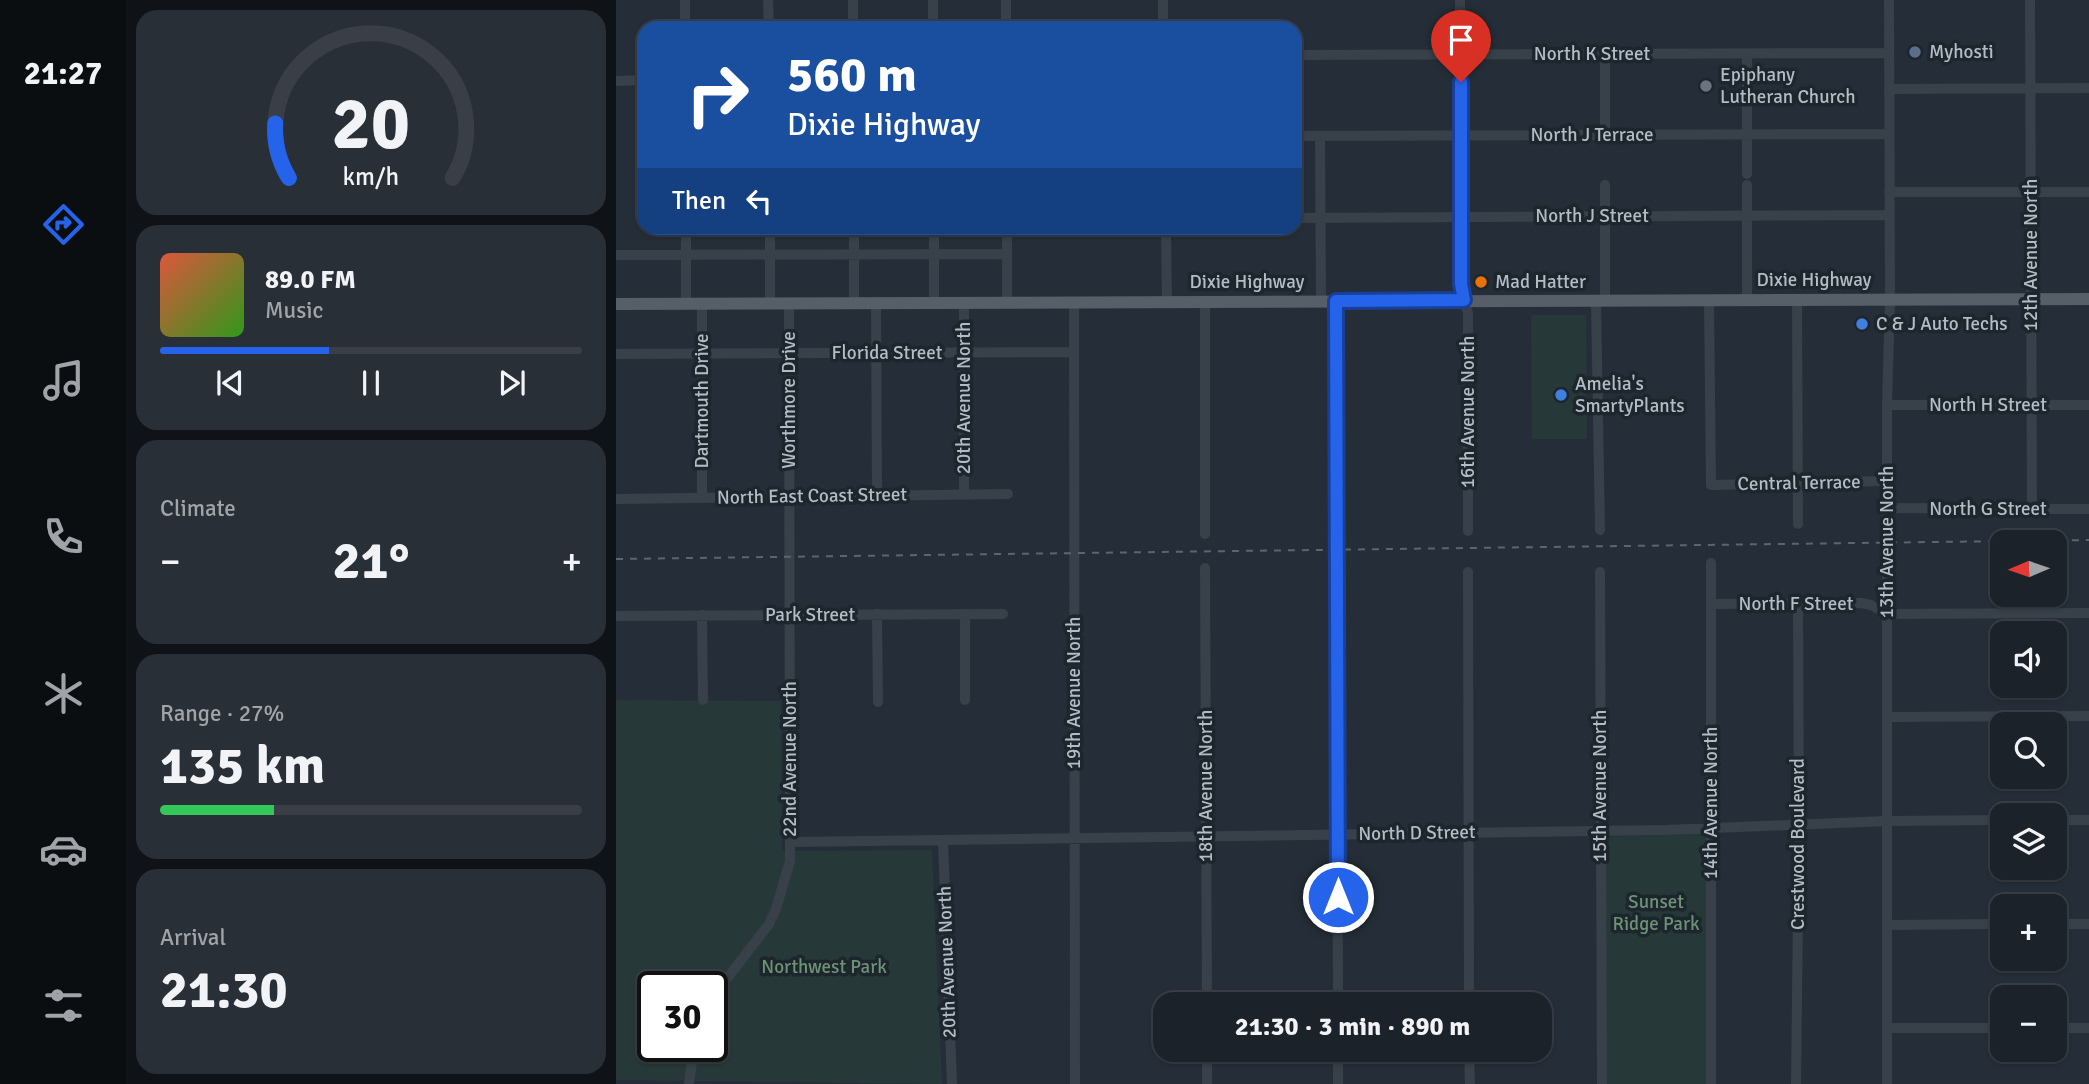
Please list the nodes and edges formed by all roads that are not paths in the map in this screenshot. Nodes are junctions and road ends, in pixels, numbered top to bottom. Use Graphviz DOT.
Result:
graph roads {
  1 [pos="685,0"];
  2 [pos="768,0"];
  3 [pos="853,0"];
  4 [pos="933,0"];
  5 [pos="1006,0"];
  6 [pos="1163,0"];
  7 [pos="1460,0"];
  8 [pos="1889,0"];
  9 [pos="2030,0"];
  10 [pos="685,21"];
  11 [pos="769,21"];
  12 [pos="853,21"];
  13 [pos="933,21"];
  14 [pos="1006,21"];
  15 [pos="1163,21"];
  16 [pos="1889,53"];
  17 [pos="1605,54"];
  18 [pos="1747,54"];
  19 [pos="1302,55"];
  20 [pos="1460,55"];
  21 [pos="616,80"];
  22 [pos="637,80"];
  23 [pos="2031,88"];
  24 [pos="2089,88"];
  25 [pos="1889,89"];
  26 [pos="1889,134"];
  27 [pos="1605,135"];
  28 [pos="1747,135"];
  29 [pos="1302,136"];
  30 [pos="1320,136"];
  31 [pos="1461,136"];
  32 [pos="1605,185"];
  33 [pos="1889,192"];
  34 [pos="2031,192"];
  35 [pos="2089,192"];
  36 [pos="1889,215"];
  37 [pos="1605,216"];
  38 [pos="1748,216"];
  39 [pos="1320,217"];
  40 [pos="1461,217"];
  41 [pos="1302,218"];
  42 [pos="685,235"];
  43 [pos="770,235"];
  44 [pos="854,235"];
  45 [pos="933,235"];
  46 [pos="1007,235"];
  47 [pos="1166,235"];
  48 [pos="686,254"];
  49 [pos="770,254"];
  50 [pos="854,254"];
  51 [pos="934,254"];
  52 [pos="1007,254"];
  53 [pos="616,255"];
  54 [pos="1889,299"];
  55 [pos="2031,299"];
  56 [pos="2089,299"];
  57 [pos="1464,300"];
  58 [pos="1709,300"];
  59 [pos="1748,300"];
  60 [pos="1797,300"];
  61 [pos="1321,301"];
  62 [pos="1336,301"];
  63 [pos="1601,301"];
  64 [pos="1074,302"];
  65 [pos="1167,302"];
  66 [pos="1205,302"];
  67 [pos="702,303"];
  68 [pos="770,303"];
  69 [pos="789,303"];
  70 [pos="854,303"];
  71 [pos="876,303"];
  72 [pos="934,303"];
  73 [pos="964,303"];
  74 [pos="1007,303"];
  75 [pos="616,304"];
  76 [pos="686,304"];
  77 [pos="964,352"];
  78 [pos="1074,352"];
  79 [pos="702,353"];
  80 [pos="789,353"];
  81 [pos="877,353"];
  82 [pos="616,354"];
  83 [pos="1886,405"];
  84 [pos="2089,405"];
  85 [pos="2032,406"];
  86 [pos="1886,481"];
  87 [pos="1798,483"];
  88 [pos="964,494"];
  89 [pos="1008,494"];
  90 [pos="877,496"];
  91 [pos="790,497"];
  92 [pos="702,498"];
  93 [pos="616,499"];
  94 [pos="1887,509"];
  95 [pos="2032,509"];
  96 [pos="2089,509"];
  97 [pos="1798,524"];
  98 [pos="1600,530"];
  99 [pos="1468,531"];
  100 [pos="1205,534"];
  101 [pos="1710,563"];
  102 [pos="1205,568"];
  103 [pos="1468,572"];
  104 [pos="1600,572"];
  105 [pos="1798,603"];
  106 [pos="1711,604"];
  107 [pos="2089,613"];
  108 [pos="877,614"];
  109 [pos="965,614"];
  110 [pos="1003,614"];
  111 [pos="1887,614"];
  112 [pos="702,615"];
  113 [pos="790,615"];
  114 [pos="616,616"];
  115 [pos="965,700"];
  116 [pos="703,701"];
  117 [pos="877,702"];
  118 [pos="2089,716"];
  119 [pos="1887,717"];
  120 [pos="1990,820"];
  121 [pos="2067,820"];
  122 [pos="2089,820"];
  123 [pos="1887,821"];
  124 [pos="1799,825"];
  125 [pos="1711,829"];
  126 [pos="1600,831"];
  127 [pos="1469,832"];
  128 [pos="1338,834"];
  129 [pos="1206,836"];
  130 [pos="1075,838"];
  131 [pos="943,839"];
  132 [pos="790,842"];
  133 [pos="1990,924"];
  134 [pos="2067,924"];
  135 [pos="2089,924"];
  136 [pos="1887,925"];
  137 [pos="728,977"];
  138 [pos="1206,992"];
  139 [pos="1338,992"];
  140 [pos="1469,992"];
  141 [pos="1887,1028"];
  142 [pos="1990,1028"];
  143 [pos="2067,1028"];
  144 [pos="2089,1028"];
  145 [pos="692,1062"];
  146 [pos="1207,1062"];
  147 [pos="1338,1062"];
  148 [pos="1469,1062"];
  149 [pos="690,1084"];
  150 [pos="952,1084"];
  151 [pos="1075,1084"];
  152 [pos="1207,1084"];
  153 [pos="1338,1084"];
  154 [pos="1469,1084"];
  155 [pos="1602,1084"];
  156 [pos="1711,1084"];
  157 [pos="1796,1084"];
  158 [pos="1887,1084"];
  1 -- 10 [label="street"];
  2 -- 11 [label="street"];
  3 -- 12 [label="street"];
  4 -- 13 [label="street"];
  5 -- 14 [label="street"];
  6 -- 15 [label="street"];
  7 -- 20 [label="street, 16th Avenue North"];
  8 -- 16 [label="street, 13th Avenue North"];
  9 -- 23 [label="street, 12th Avenue North"];
  16 -- 18 [label="street, North K Street"];
  16 -- 25 [label="street, 13th Avenue North"];
  17 -- 18 [label="street, North K Street"];
  17 -- 20 [label="street, North K Street"];
  17 -- 27 [label="street"];
  18 -- 28 [label="street"];
  19 -- 20 [label="street, North K Street"];
  20 -- 31 [label="street, 16th Avenue North"];
  21 -- 22 [label="street"];
  23 -- 24 [label="street"];
  23 -- 25 [label="street"];
  23 -- 34 [label="street, 12th Avenue North"];
  25 -- 26 [label="street, 13th Avenue North"];
  26 -- 28 [label="street, North J Terrace"];
  26 -- 33 [label="street, 13th Avenue North"];
  27 -- 28 [label="street, North J Terrace"];
  27 -- 31 [label="street, North J Terrace"];
  28 -- 38 [label="street"];
  29 -- 30 [label="street, North J Terrace"];
  30 -- 31 [label="street, North J Terrace"];
  30 -- 39 [label="street"];
  31 -- 40 [label="street, 16th Avenue North"];
  32 -- 37 [label="street"];
  33 -- 34 [label="street"];
  33 -- 36 [label="street, 13th Avenue North"];
  34 -- 35 [label="street"];
  34 -- 55 [label="street, 12th Avenue North"];
  36 -- 38 [label="street, North J Street"];
  36 -- 54 [label="street, 13th Avenue North"];
  37 -- 38 [label="street, North J Street"];
  37 -- 40 [label="street, North J Street"];
  37 -- 63 [label="street"];
  38 -- 59 [label="street"];
  39 -- 40 [label="street, North J Street"];
  39 -- 41 [label="street, North J Street"];
  39 -- 61 [label="street"];
  40 -- 57 [label="street, 16th Avenue North"];
  42 -- 48 [label="street"];
  43 -- 49 [label="street"];
  44 -- 50 [label="street"];
  45 -- 51 [label="street"];
  46 -- 52 [label="street"];
  47 -- 65 [label="street"];
  48 -- 49 [label="street"];
  48 -- 53 [label="street"];
  48 -- 76 [label="street"];
  49 -- 50 [label="street"];
  49 -- 68 [label="street"];
  50 -- 51 [label="street"];
  50 -- 70 [label="street"];
  51 -- 52 [label="street"];
  51 -- 72 [label="street"];
  52 -- 74 [label="street"];
  54 -- 55 [label="main road, Dixie Highway"];
  54 -- 60 [label="main road, Dixie Highway"];
  54 -- 83 [label="street, 13th Avenue North"];
  55 -- 56 [label="main road, Dixie Highway"];
  55 -- 85 [label="street, 12th Avenue North"];
  57 -- 62 [label="main road, Dixie Highway"];
  57 -- 63 [label="main road, Dixie Highway"];
  57 -- 99 [label="street, 16th Avenue North"];
  58 -- 59 [label="main road, Dixie Highway"];
  58 -- 63 [label="main road, Dixie Highway"];
  58 -- 87 [label="street, Central Terrace"];
  59 -- 60 [label="main road, Dixie Highway"];
  60 -- 87 [label="street"];
  61 -- 62 [label="main road, Dixie Highway"];
  61 -- 66 [label="main road, Dixie Highway"];
  62 -- 128 [label="street"];
  63 -- 98 [label="street"];
  64 -- 65 [label="main road, Dixie Highway"];
  64 -- 74 [label="main road, Dixie Highway"];
  64 -- 78 [label="street, 19th Avenue North"];
  65 -- 66 [label="main road, Dixie Highway"];
  66 -- 100 [label="street"];
  67 -- 68 [label="main road, Dixie Highway"];
  67 -- 76 [label="main road, Dixie Highway"];
  67 -- 79 [label="street, Dartmouth Drive"];
  68 -- 69 [label="main road, Dixie Highway"];
  69 -- 70 [label="main road, Dixie Highway"];
  69 -- 80 [label="street, Worthmore Drive"];
  70 -- 71 [label="main road, Dixie Highway"];
  71 -- 72 [label="main road, Dixie Highway"];
  71 -- 81 [label="street"];
  72 -- 73 [label="main road, Dixie Highway"];
  73 -- 74 [label="main road, Dixie Highway"];
  73 -- 77 [label="street, 20th Avenue North"];
  75 -- 76 [label="main road, Dixie Highway"];
  77 -- 78 [label="street, Florida Street"];
  77 -- 81 [label="street, Florida Street"];
  77 -- 88 [label="street, 20th Avenue North"];
  78 -- 130 [label="street, 19th Avenue North"];
  79 -- 80 [label="street, Florida Street"];
  79 -- 82 [label="street, Florida Street"];
  79 -- 92 [label="street, Dartmouth Drive"];
  80 -- 81 [label="street, Florida Street"];
  80 -- 91 [label="street, Worthmore Drive"];
  81 -- 90 [label="street"];
  83 -- 85 [label="street, North H Street"];
  83 -- 86 [label="street, 13th Avenue North"];
  84 -- 85 [label="street, North H Street"];
  85 -- 95 [label="street, 12th Avenue North"];
  86 -- 87 [label="street, Central Terrace"];
  86 -- 94 [label="street, 13th Avenue North"];
  87 -- 97 [label="street"];
  88 -- 89 [label="street, North East Coast Street"];
  88 -- 90 [label="street, North East Coast Street"];
  90 -- 91 [label="street, North East Coast Street"];
  91 -- 92 [label="street, North East Coast Street"];
  91 -- 113 [label="street, 22nd Avenue North"];
  92 -- 93 [label="street, North East Coast Street"];
  94 -- 95 [label="street, North G Street"];
  94 -- 111 [label="street, 13th Avenue North"];
  95 -- 96 [label="street, North G Street"];
  101 -- 106 [label="street, 14th Avenue North"];
  102 -- 129 [label="street, 18th Avenue North"];
  103 -- 127 [label="street"];
  104 -- 126 [label="street, 15th Avenue North"];
  105 -- 106 [label="street, North F Street"];
  105 -- 111 [label="street, North F Street"];
  105 -- 124 [label="street, Crestwood Boulevard"];
  106 -- 125 [label="street, 14th Avenue North"];
  107 -- 111 [label="street, North F Street"];
  108 -- 109 [label="street, Park Street"];
  108 -- 113 [label="street, Park Street"];
  108 -- 117 [label="street"];
  109 -- 110 [label="street, Park Street"];
  109 -- 115 [label="street"];
  111 -- 119 [label="street, 13th Avenue North"];
  112 -- 113 [label="street, Park Street"];
  112 -- 114 [label="street, Park Street"];
  112 -- 116 [label="street"];
  113 -- 132 [label="street, 22nd Avenue North"];
  118 -- 119 [label="street"];
  119 -- 123 [label="street, 13th Avenue North"];
  120 -- 123 [label="street, North D Street"];
  121 -- 122 [label="street"];
  123 -- 124 [label="street, North D Street"];
  123 -- 136 [label="street, 13th Avenue North"];
  124 -- 125 [label="street, North D Street"];
  124 -- 157 [label="street, Crestwood Boulevard"];
  125 -- 126 [label="street, North D Street"];
  125 -- 156 [label="street, 14th Avenue North"];
  126 -- 127 [label="street, North D Street"];
  126 -- 155 [label="street, 15th Avenue North"];
  127 -- 128 [label="street, North D Street"];
  127 -- 140 [label="street"];
  128 -- 129 [label="street, North D Street"];
  128 -- 139 [label="street"];
  129 -- 130 [label="street, North D Street"];
  129 -- 138 [label="street, 18th Avenue North"];
  130 -- 131 [label="street, North D Street"];
  130 -- 151 [label="street, 19th Avenue North"];
  131 -- 132 [label="street, North D Street"];
  131 -- 150 [label="street, 20th Avenue North"];
  132 -- 137 [label="street, 22nd Avenue North"];
  133 -- 136 [label="street"];
  134 -- 135 [label="street"];
  136 -- 141 [label="street, 13th Avenue North"];
  141 -- 142 [label="street"];
  141 -- 158 [label="street, 13th Avenue North"];
  143 -- 144 [label="street"];
  145 -- 149 [label="street"];
  146 -- 152 [label="street"];
  147 -- 153 [label="street"];
  148 -- 154 [label="street"];
}
